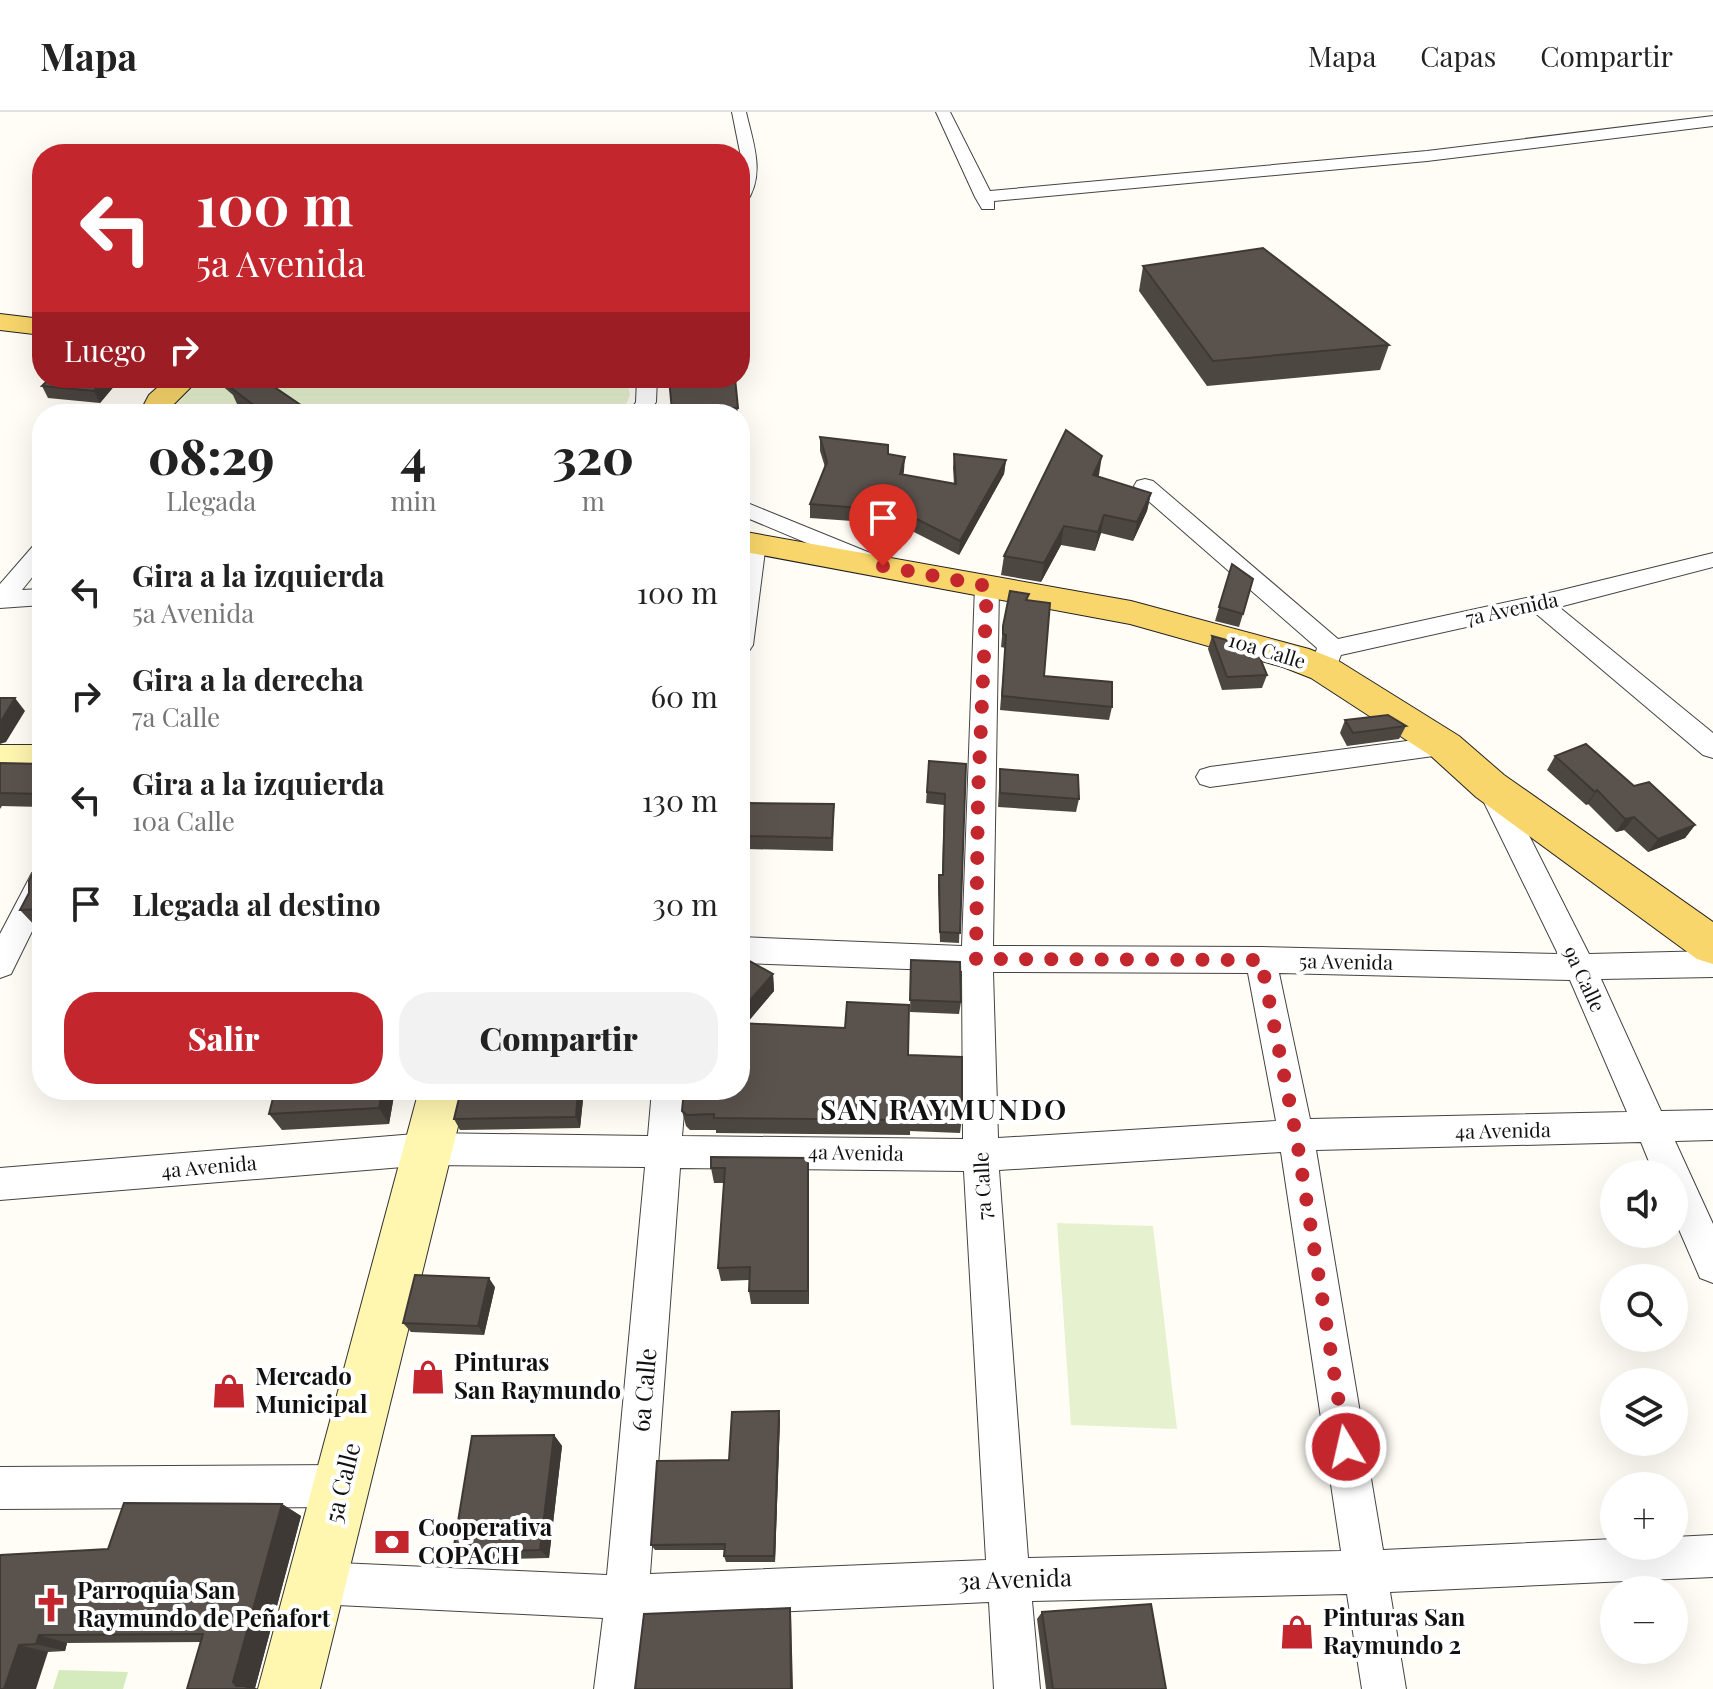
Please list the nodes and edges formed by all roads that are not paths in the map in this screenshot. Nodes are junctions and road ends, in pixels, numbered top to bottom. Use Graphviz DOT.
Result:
graph roads {
  1 [pos="739,112"];
  2 [pos="943,112"];
  3 [pos="1713,121"];
  4 [pos="745,144"];
  5 [pos="0,322"];
  6 [pos="32,326"];
  7 [pos="174,388"];
  8 [pos="159,404"];
  9 [pos="1145,486"];
  10 [pos="750,511"];
  11 [pos="750,543"];
  12 [pos="1713,560"];
  13 [pos="32,562"];
  14 [pos="883,566"];
  15 [pos="987,586"];
  16 [pos="32,597"];
  17 [pos="1,599"];
  18 [pos="1539,603"];
  19 [pos="1328,658"];
  20 [pos="1445,746"];
  21 [pos="1713,748"];
  22 [pos="0,759"];
  23 [pos="32,759"];
  24 [pos="1210,777"];
  25 [pos="1490,786"];
  26 [pos="32,905"];
  27 [pos="1713,946"];
  28 [pos="14,947"];
  29 [pos="750,950"];
  30 [pos="976,959"];
  31 [pos="1261,960"];
  32 [pos="1713,964"];
  33 [pos="1580,967"];
  34 [pos="440,1100"];
  35 [pos="668,1100"];
  36 [pos="1713,1125"];
  37 [pos="1651,1128"];
  38 [pos="1296,1135"];
  39 [pos="427,1149"];
  40 [pos="665,1150"];
  41 [pos="981,1155"];
  42 [pos="1666,1160"];
  43 [pos="0,1184"];
  44 [pos="1688,1209"];
  45 [pos="1713,1265"];
  46 [pos="342,1486"];
  47 [pos="0,1488"];
  48 [pos="1713,1556"];
  49 [pos="1366,1572"];
  50 [pos="1009,1580"];
  51 [pos="317,1583"];
  52 [pos="627,1597"];
  53 [pos="289,1689"];
  54 [pos="617,1689"];
  55 [pos="1017,1689"];
  56 [pos="1384,1689"];
  1 -- 4 [label="street"];
  2 -- 3 [label="street"];
  5 -- 6 [label="main road"];
  7 -- 8 [label="main road"];
  9 -- 19 [label="street"];
  10 -- 14 [label="street"];
  11 -- 14 [label="main road, 10a Calle"];
  12 -- 18 [label="street, 7a Avenida"];
  13 -- 17 [label="street"];
  14 -- 15 [label="main road, 10a Calle"];
  15 -- 19 [label="main road, 10a Calle"];
  15 -- 30 [label="street, 7a Calle"];
  16 -- 17 [label="street"];
  18 -- 19 [label="street, 7a Avenida"];
  18 -- 21 [label="street"];
  19 -- 20 [label="main road, 10a Calle"];
  20 -- 24 [label="street"];
  20 -- 25 [label="main road, 10a Calle"];
  22 -- 23 [label="street"];
  25 -- 27 [label="main road, 10a Calle"];
  25 -- 33 [label="street, 9a Calle"];
  26 -- 28 [label="street"];
  29 -- 30 [label="street, 5a Avenida"];
  30 -- 31 [label="street, 5a Avenida"];
  30 -- 41 [label="street, 7a Calle"];
  31 -- 33 [label="street, 5a Avenida"];
  31 -- 38 [label="street"];
  32 -- 33 [label="street, 5a Avenida"];
  33 -- 37 [label="street, 9a Calle"];
  34 -- 39 [label="street, 5a Calle"];
  35 -- 40 [label="street, 6a Calle"];
  36 -- 37 [label="street, 4a Avenida"];
  37 -- 38 [label="street, 4a Avenida"];
  37 -- 42 [label="street, 9a Calle"];
  38 -- 41 [label="street, 4a Avenida"];
  38 -- 49 [label="street"];
  39 -- 40 [label="street, 4a Avenida"];
  39 -- 43 [label="street, 4a Avenida"];
  39 -- 46 [label="street, 5a Calle"];
  40 -- 41 [label="street, 4a Avenida"];
  40 -- 52 [label="street, 6a Calle"];
  41 -- 50 [label="street, 7a Calle"];
  44 -- 45 [label="street, 9a Calle"];
  46 -- 47 [label="street"];
  46 -- 51 [label="street, 5a Calle"];
  48 -- 49 [label="street, 3a Avenida"];
  49 -- 50 [label="street, 3a Avenida"];
  49 -- 56 [label="street"];
  50 -- 52 [label="street, 3a Avenida"];
  50 -- 55 [label="street, 7a Calle"];
  51 -- 52 [label="street, 3a Avenida"];
  51 -- 53 [label="street, 5a Calle"];
  52 -- 54 [label="street, 6a Calle"];
}
